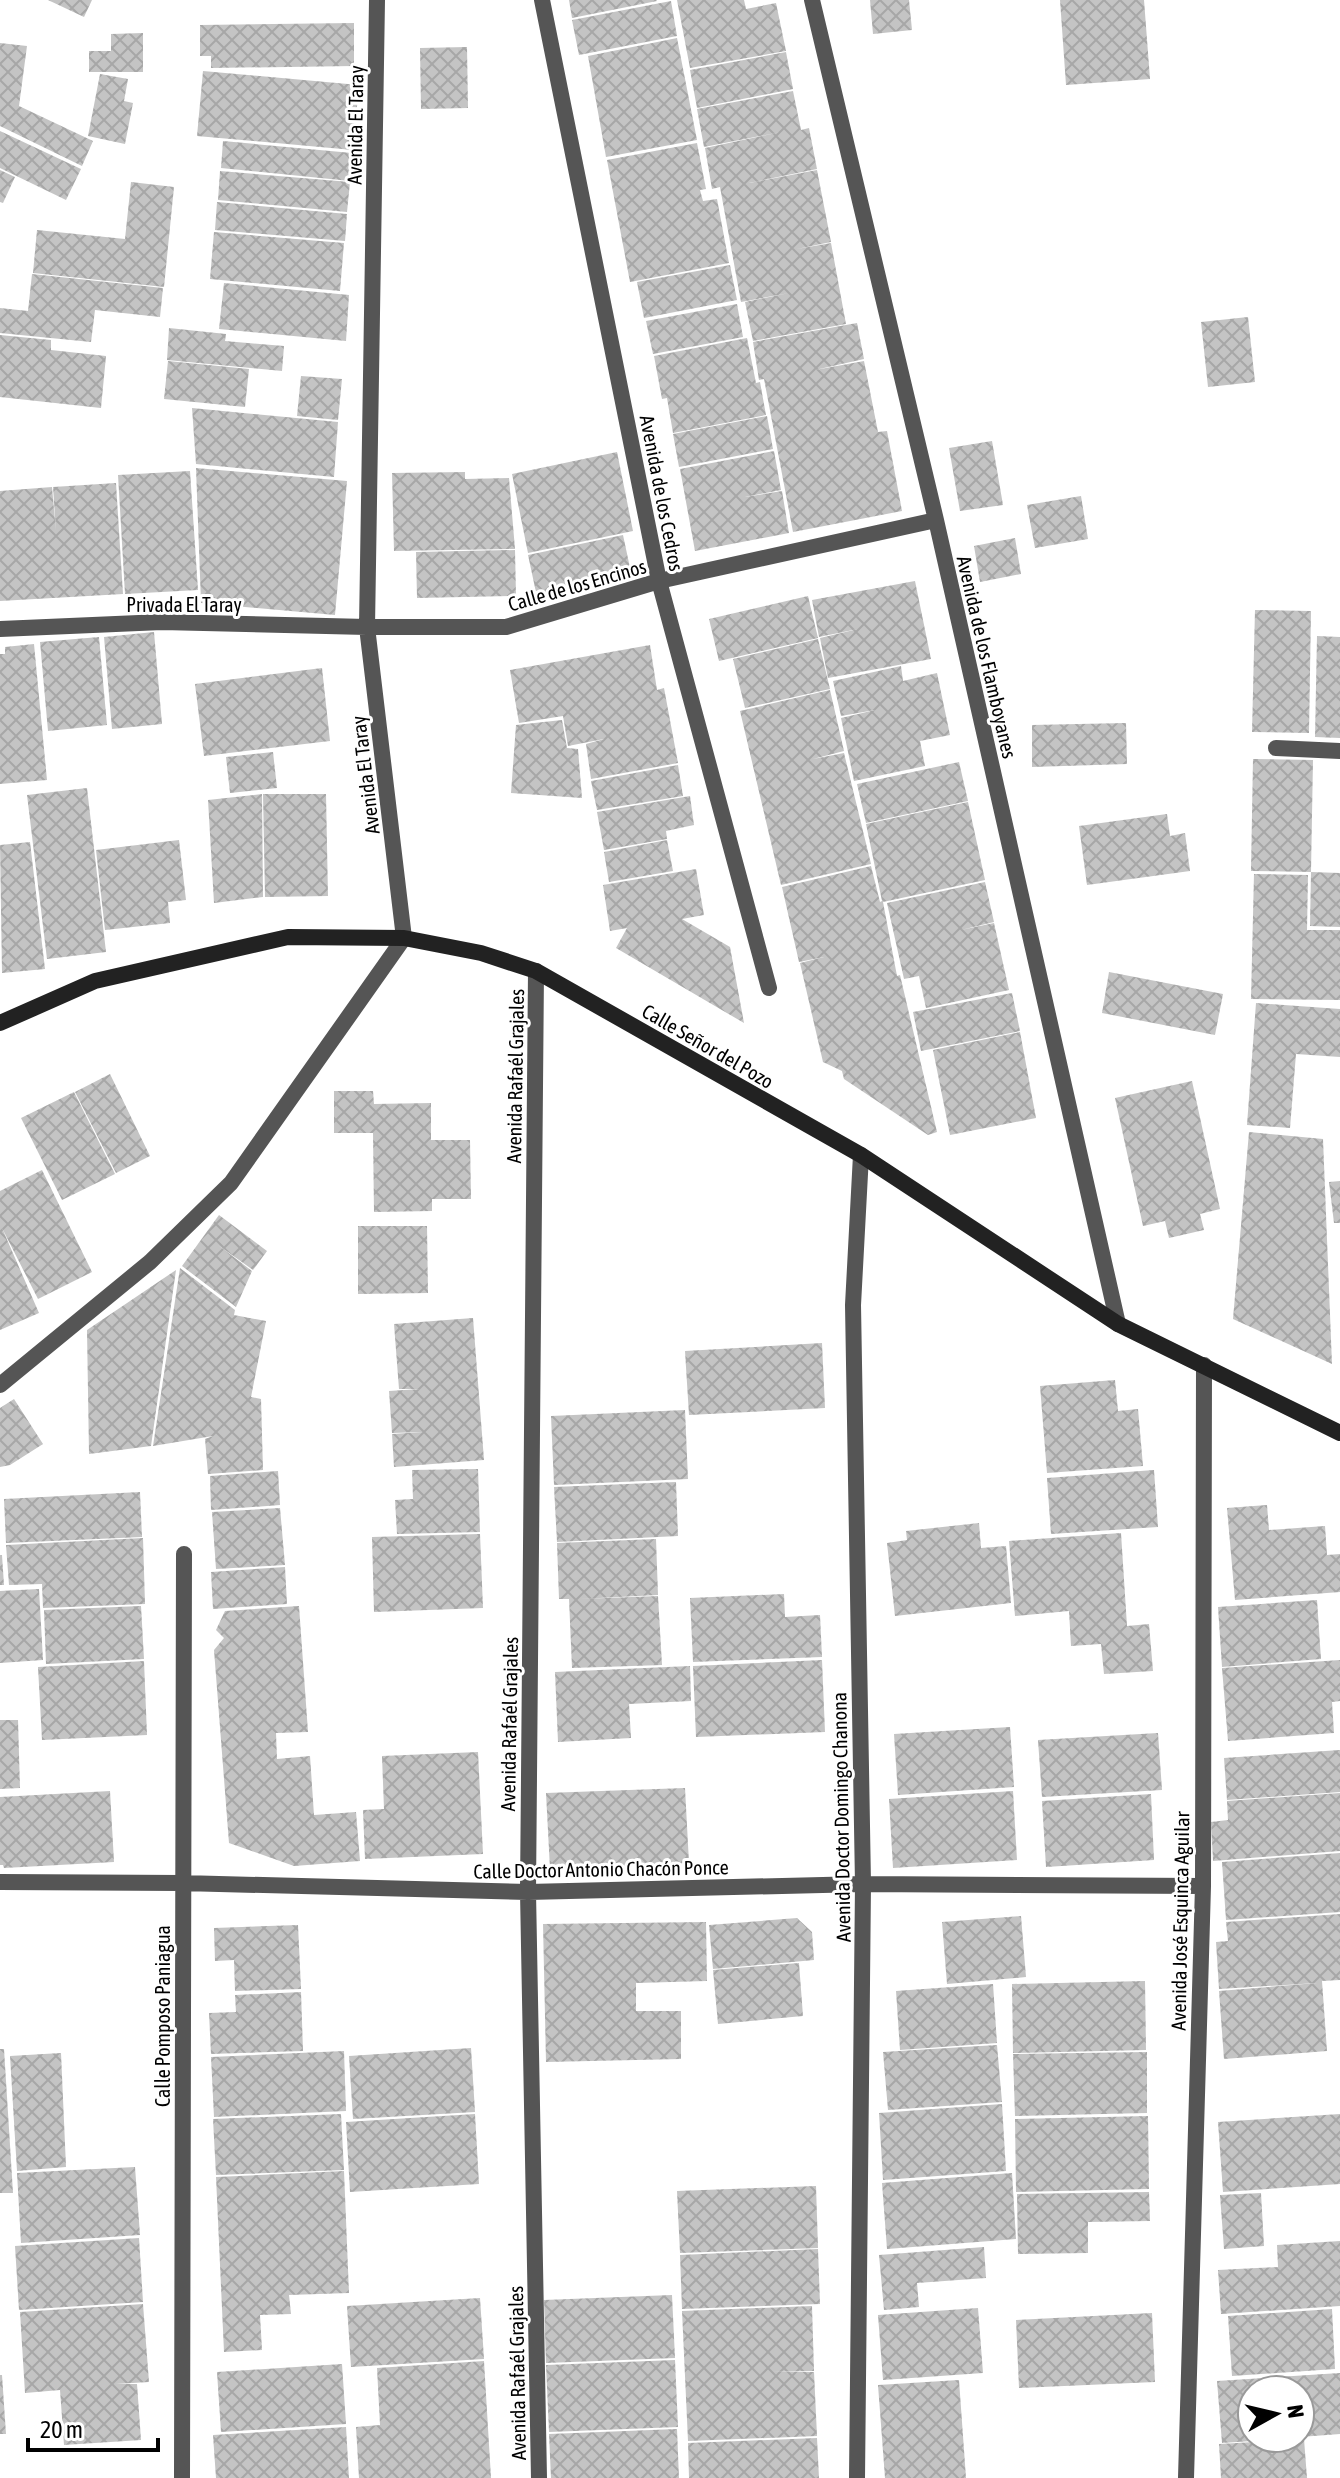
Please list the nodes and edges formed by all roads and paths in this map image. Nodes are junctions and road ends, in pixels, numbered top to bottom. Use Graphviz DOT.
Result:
graph roads {
  1 [pos="377,0"];
  2 [pos="542,0"];
  3 [pos="812,0"];
  4 [pos="936,520"];
  5 [pos="659,581"];
  6 [pos="367,627"];
  7 [pos="0,629"];
  8 [pos="1276,748"];
  9 [pos="1340,751"];
  10 [pos="404,938"];
  11 [pos="536,971"];
  12 [pos="769,988"];
  13 [pos="0,1023"];
  14 [pos="861,1155"];
  15 [pos="1118,1324"];
  16 [pos="1204,1365"];
  17 [pos="0,1385"];
  18 [pos="1340,1433"];
  19 [pos="184,1554"];
  20 [pos="0,1882"];
  21 [pos="182,1883"];
  22 [pos="863,1884"];
  23 [pos="1203,1886"];
  24 [pos="528,1892"];
  25 [pos="182,2478"];
  26 [pos="539,2478"];
  27 [pos="857,2478"];
  28 [pos="1186,2478"];
  1 -- 6 [label="street, Avenida El Taray"];
  2 -- 5 [label="street, Avenida de los Cedros"];
  3 -- 4 [label="street, Avenida de los Flamboyanes"];
  4 -- 5 [label="street, Calle de los Encinos"];
  4 -- 15 [label="street, Avenida de los Flamboyanes"];
  5 -- 6 [label="street, Calle de los Encinos"];
  5 -- 12 [label="street, Avenida de los Cedros"];
  6 -- 7 [label="street, Privada El Taray"];
  6 -- 10 [label="street, Avenida El Taray"];
  8 -- 9 [label="street"];
  10 -- 11 [label="street, Calle Señor del Pozo"];
  10 -- 13 [label="street, Calle Señor del Pozo"];
  10 -- 17 [label="street"];
  11 -- 14 [label="street, Calle Señor del Pozo"];
  11 -- 24 [label="street, Avenida Rafaél Grajales"];
  14 -- 15 [label="street, Calle Señor del Pozo"];
  14 -- 22 [label="street, Avenida Doctor Domingo Chanona"];
  15 -- 16 [label="street, Calle Señor del Pozo"];
  16 -- 18 [label="street, Calle Señor del Pozo"];
  16 -- 23 [label="street, Avenida José Esquinca Aguilar"];
  19 -- 21 [label="street, Calle Pomposo Paniagua"];
  20 -- 21 [label="street, Calle Doctor Antonio Chacón Ponce"];
  21 -- 24 [label="street, Calle Doctor Antonio Chacón Ponce"];
  21 -- 25 [label="street, Calle Pomposo Paniagua"];
  22 -- 23 [label="street, Calle Doctor Antonio Chacón Ponce"];
  22 -- 24 [label="street, Calle Doctor Antonio Chacón Ponce"];
  22 -- 27 [label="street, Avenida Doctor Domingo Chanona"];
  23 -- 28 [label="street, Avenida José Esquinca Aguilar"];
  24 -- 26 [label="street, Avenida Rafaél Grajales"];
}
